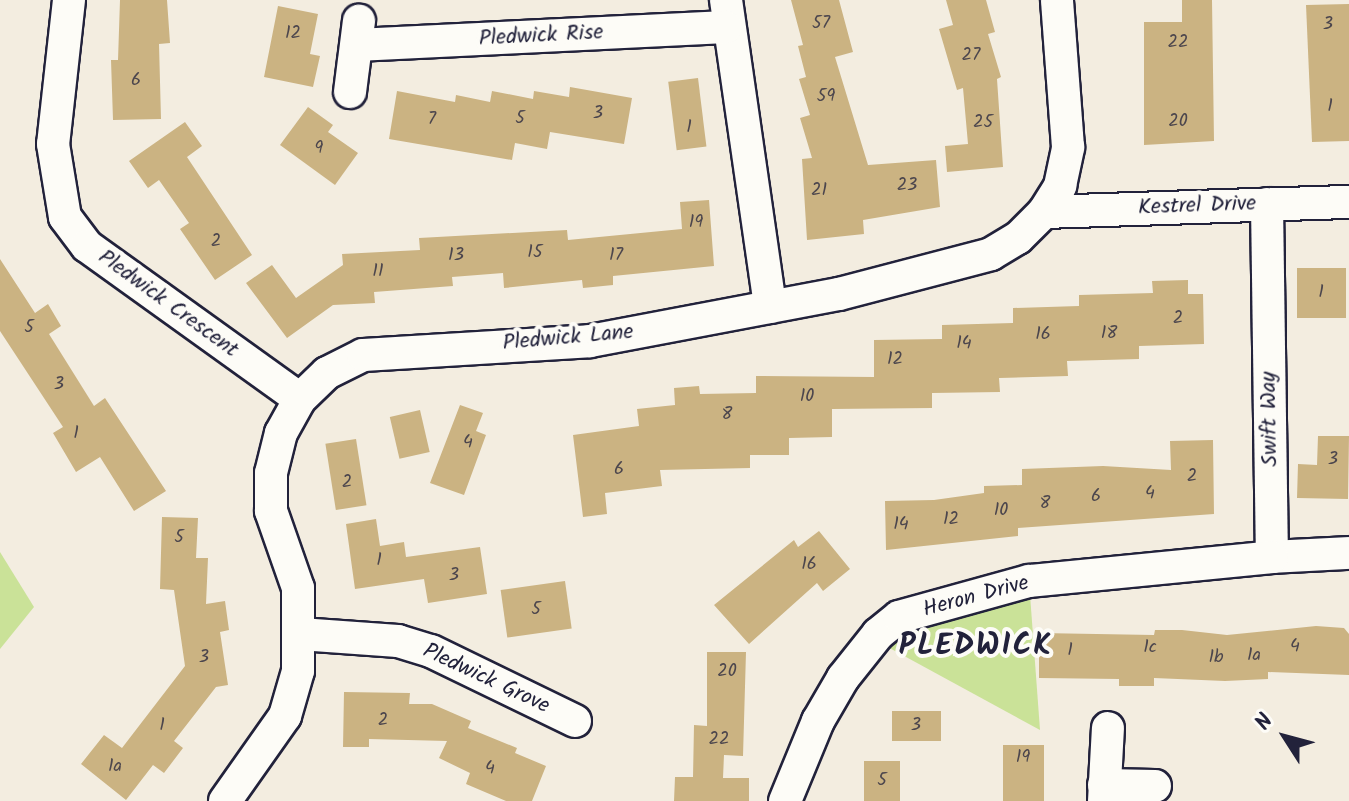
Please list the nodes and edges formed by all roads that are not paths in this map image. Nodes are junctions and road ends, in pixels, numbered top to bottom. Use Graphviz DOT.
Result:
graph roads {
  1 [pos="69,0"];
  2 [pos="1057,0"];
  3 [pos="726,14"];
  4 [pos="350,92"];
  5 [pos="1349,202"];
  6 [pos="1267,204"];
  7 [pos="1044,212"];
  8 [pos="770,307"];
  9 [pos="300,399"];
  10 [pos="1349,553"];
  11 [pos="1272,557"];
  12 [pos="300,634"];
  13 [pos="575,721"];
  14 [pos="1108,728"];
  15 [pos="1155,786"];
  16 [pos="1104,793"];
  17 [pos="225,801"];
  18 [pos="785,801"];
  1 -- 9 [label="street, Pledwick Crescent"];
  2 -- 7 [label="street, Pledwick Lane"];
  3 -- 4 [label="street, Pledwick Rise"];
  3 -- 8 [label="street"];
  5 -- 6 [label="street, Kestrel Drive"];
  6 -- 7 [label="street, Kestrel Drive"];
  6 -- 11 [label="street, Swift Way"];
  7 -- 8 [label="street, Pledwick Lane"];
  8 -- 9 [label="street, Pledwick Lane"];
  9 -- 12 [label="street, Pledwick Lane"];
  10 -- 11 [label="street"];
  11 -- 18 [label="street, Heron Drive"];
  12 -- 13 [label="street, Pledwick Grove"];
  12 -- 17 [label="street, Pledwick Lane"];
  14 -- 16 [label="street"];
  15 -- 16 [label="street"];
}
